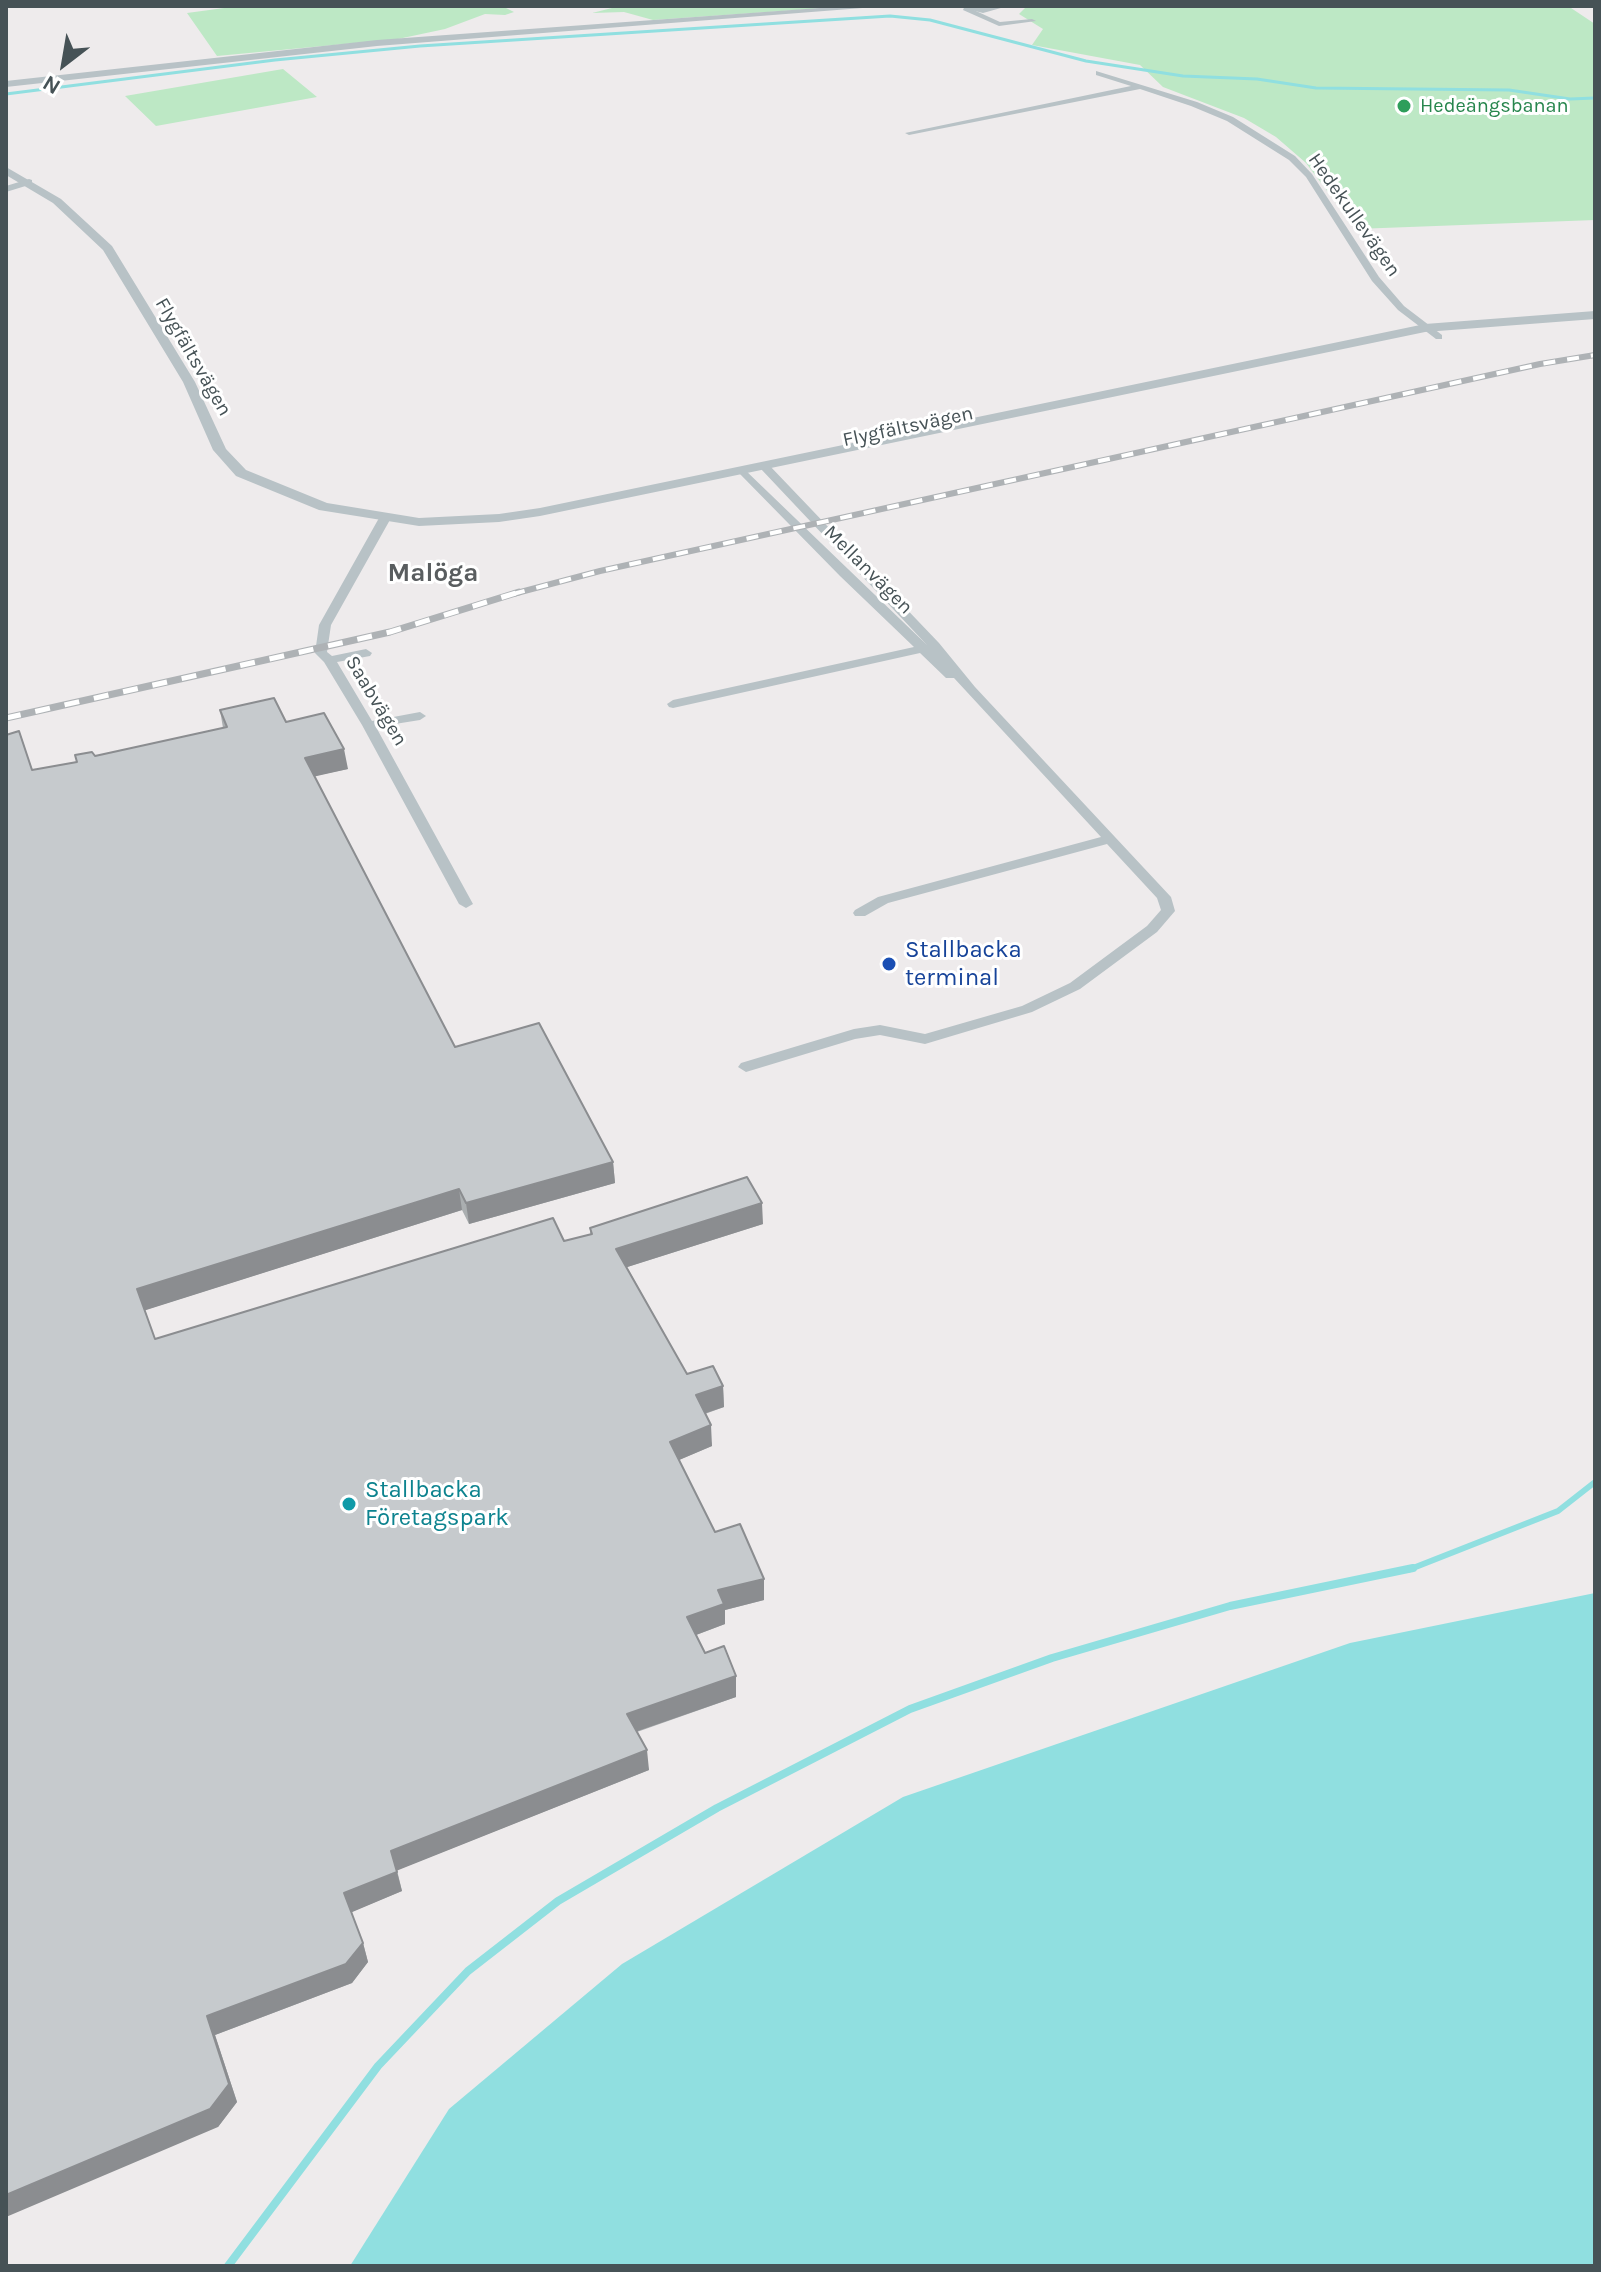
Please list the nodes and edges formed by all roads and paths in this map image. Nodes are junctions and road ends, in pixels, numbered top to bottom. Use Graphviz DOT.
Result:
graph roads {
  1 [pos="884,6"];
  2 [pos="960,7"];
  3 [pos="1002,7"];
  4 [pos="994,19"];
  5 [pos="1032,21"];
  6 [pos="1099,73"];
  7 [pos="6,86"];
  8 [pos="1140,86"];
  9 [pos="909,133"];
  10 [pos="6,170"];
  11 [pos="6,179"];
  12 [pos="24,184"];
  13 [pos="6,189"];
  14 [pos="1595,318"];
  15 [pos="1425,328"];
  16 [pos="1439,337"];
  17 [pos="768,471"];
  18 [pos="747,475"];
  19 [pos="381,524"];
  20 [pos="935,646"];
  21 [pos="920,649"];
  22 [pos="366,653"];
  23 [pos="329,660"];
  24 [pos="971,690"];
  25 [pos="673,704"];
  26 [pos="420,716"];
  27 [pos="368,725"];
  28 [pos="1110,839"];
  29 [pos="466,904"];
  30 [pos="860,913"];
  31 [pos="746,1067"];
  1 -- 7 [label="street"];
  2 -- 3 [label="street"];
  2 -- 4 [label="street"];
  3 -- 4 [label="street"];
  4 -- 5 [label="street"];
  6 -- 8 [label="street, Hedekullevägen"];
  8 -- 9 [label="street"];
  8 -- 15 [label="street, Hedekullevägen"];
  10 -- 12 [label="street, Flygfältsvägen"];
  11 -- 12 [label="street, Flygfältsvägen"];
  12 -- 13 [label="street"];
  12 -- 19 [label="street, Flygfältsvägen"];
  14 -- 15 [label="street, Flygfältsvägen"];
  14 -- 16 [label="street, Flygfältsvägen"];
  15 -- 16 [label="street, Hedekullevägen"];
  15 -- 17 [label="street, Flygfältsvägen"];
  16 -- 17 [label="street, Flygfältsvägen"];
  17 -- 18 [label="street, Flygfältsvägen"];
  17 -- 20 [label="street, Mellanvägen"];
  18 -- 19 [label="street, Flygfältsvägen"];
  18 -- 21 [label="street, Mellanvägen"];
  19 -- 23 [label="street, Saabvägen"];
  20 -- 21 [label="street"];
  20 -- 24 [label="street, Mellanvägen"];
  21 -- 24 [label="street, Mellanvägen"];
  21 -- 25 [label="street"];
  22 -- 23 [label="street"];
  23 -- 27 [label="street, Saabvägen"];
  24 -- 28 [label="street, Mellanvägen"];
  26 -- 27 [label="street"];
  27 -- 29 [label="street, Saabvägen"];
  28 -- 30 [label="street"];
  28 -- 31 [label="street, Mellanvägen"];
}
